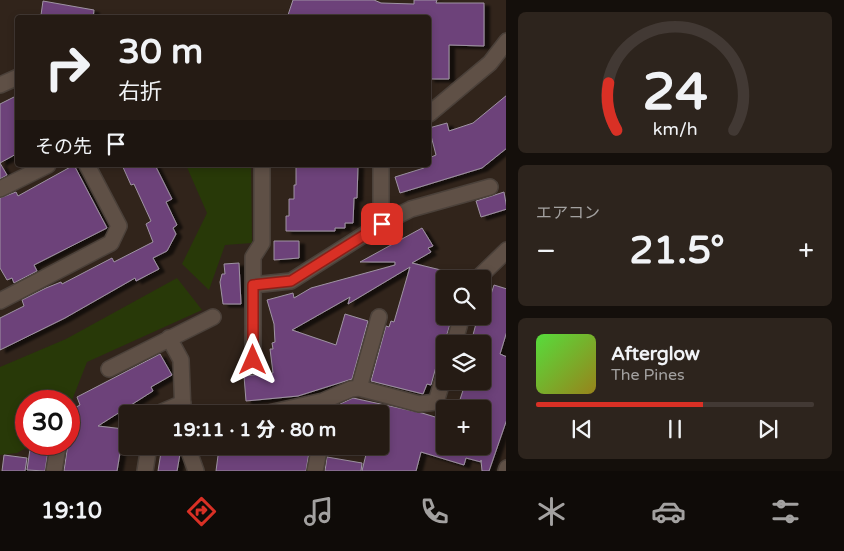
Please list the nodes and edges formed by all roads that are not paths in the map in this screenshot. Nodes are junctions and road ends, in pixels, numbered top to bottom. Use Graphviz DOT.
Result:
graph roads {
  1 [pos="506,41"];
  2 [pos="15,78"];
  3 [pos="0,85"];
  4 [pos="431,112"];
  5 [pos="44,167"];
  6 [pos="88,167"];
  7 [pos="262,167"];
  8 [pos="382,167"];
  9 [pos="490,187"];
  10 [pos="0,189"];
  11 [pos="382,224"];
  12 [pos="506,250"];
  13 [pos="486,270"];
  14 [pos="253,285"];
  15 [pos="0,301"];
  16 [pos="213,317"];
  17 [pos="379,317"];
  18 [pos="169,338"];
  19 [pos="253,360"];
  20 [pos="109,369"];
  21 [pos="359,388"];
  22 [pos="440,390"];
  23 [pos="183,405"];
  24 [pos="328,405"];
  25 [pos="57,455"];
  26 [pos="148,455"];
  27 [pos="191,455"];
  28 [pos="318,455"];
  29 [pos="54,471"];
  30 [pos="145,471"];
  31 [pos="196,471"];
  32 [pos="315,471"];
  1 -- 4 [label="street"];
  2 -- 3 [label="street"];
  5 -- 10 [label="street"];
  6 -- 15 [label="street"];
  7 -- 14 [label="street"];
  8 -- 11 [label="street"];
  9 -- 11 [label="street"];
  11 -- 14 [label="street"];
  12 -- 13 [label="street"];
  14 -- 19 [label="street"];
  16 -- 18 [label="street"];
  17 -- 21 [label="street"];
  18 -- 20 [label="street"];
  18 -- 23 [label="street"];
  21 -- 22 [label="street"];
  21 -- 24 [label="street"];
  25 -- 29 [label="street"];
  26 -- 30 [label="street"];
  27 -- 31 [label="street"];
  28 -- 32 [label="street"];
}
